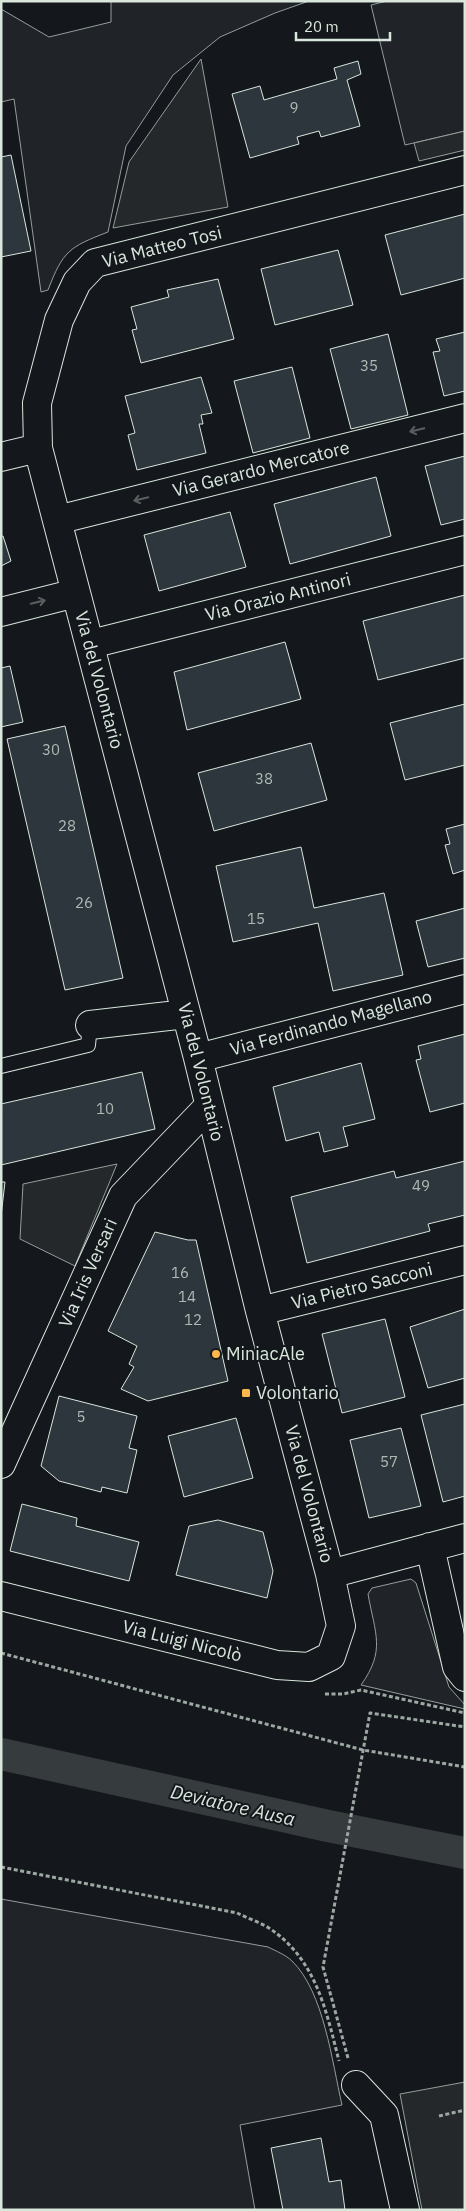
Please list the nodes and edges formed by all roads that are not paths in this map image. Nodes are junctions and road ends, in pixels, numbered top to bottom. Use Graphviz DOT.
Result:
graph roads {
  1 [pos="465,170"];
  2 [pos="465,418"];
  3 [pos="38,448"];
  4 [pos="1,457"];
  5 [pos="57,520"];
  6 [pos="465,550"];
  7 [pos="76,593"];
  8 [pos="1,612"];
  9 [pos="91,644"];
  10 [pos="465,989"];
  11 [pos="186,1014"];
  12 [pos="90,1025"];
  13 [pos="198,1058"];
  14 [pos="1,1066"];
  15 [pos="209,1106"];
  16 [pos="465,1260"];
  17 [pos="260,1311"];
  18 [pos="1,1464"];
  19 [pos="465,1538"];
  20 [pos="430,1547"];
  21 [pos="330,1574"];
  22 [pos="1,1596"];
  23 [pos="340,1626"];
  24 [pos="465,1677"];
  25 [pos="356,2085"];
  26 [pos="404,2210"];
  1 -- 3 [label="street, Via Matteo Tosi"];
  2 -- 5 [label="street, Via Gerardo Mercatore, one-way"];
  3 -- 4 [label="street"];
  3 -- 5 [label="street, Via Matteo Tosi"];
  5 -- 7 [label="street, Via del Volontario"];
  6 -- 9 [label="street, Via Orazio Antinori"];
  8 -- 7 [label="street, one-way"];
  7 -- 9 [label="street, Via del Volontario"];
  9 -- 11 [label="street, Via del Volontario"];
  10 -- 13 [label="street, Via Ferdinando Magellano"];
  11 -- 12 [label="street"];
  11 -- 13 [label="street, Via del Volontario"];
  12 -- 14 [label="lane"];
  13 -- 15 [label="street, Via del Volontario"];
  15 -- 17 [label="street, Via del Volontario"];
  15 -- 18 [label="street, Via Iris Versari"];
  16 -- 17 [label="street, Via Pietro Sacconi"];
  17 -- 21 [label="street, Via del Volontario"];
  19 -- 20 [label="street"];
  20 -- 21 [label="street"];
  20 -- 24 [label="street"];
  21 -- 23 [label="street, Via del Volontario"];
  22 -- 23 [label="street, Via Luigi Nicolò"];
  25 -- 26 [label="street"];
}
